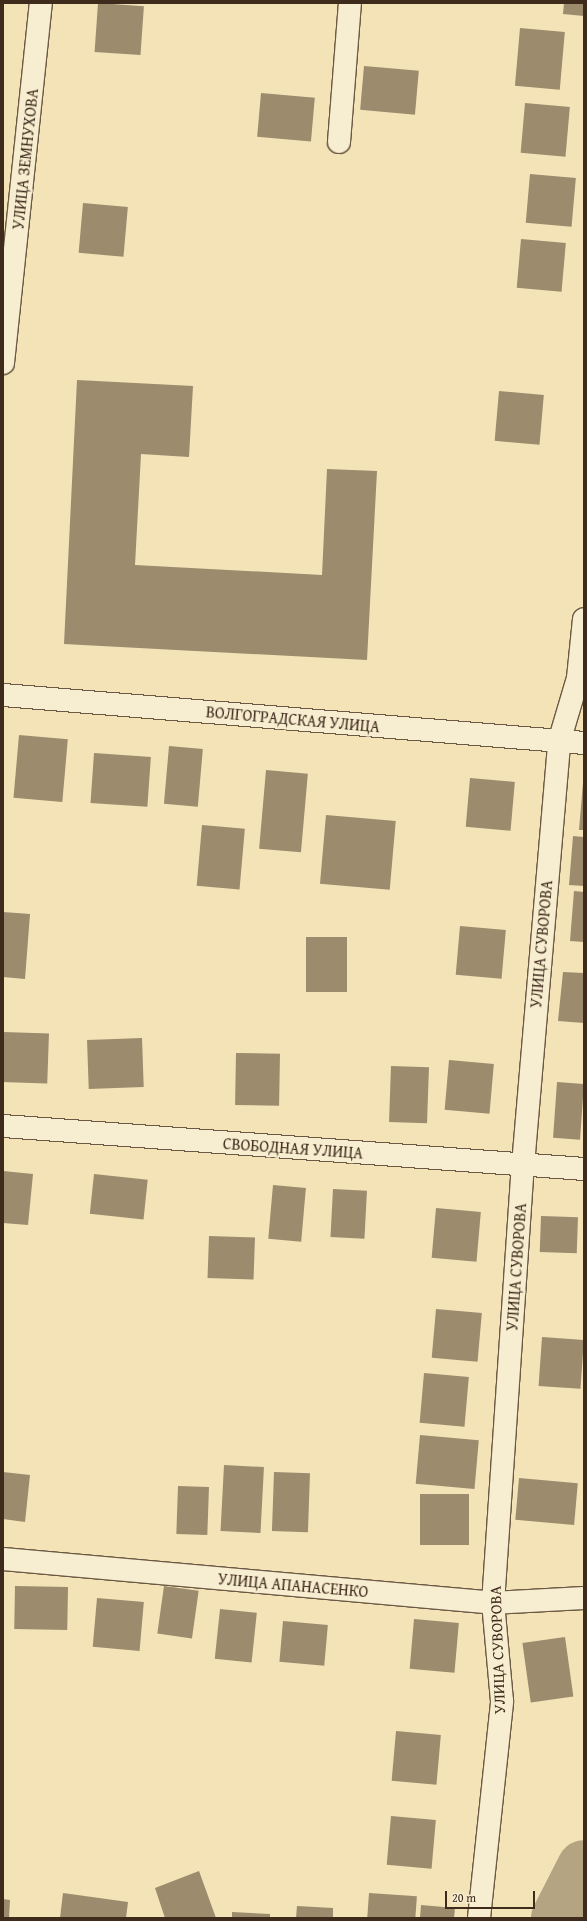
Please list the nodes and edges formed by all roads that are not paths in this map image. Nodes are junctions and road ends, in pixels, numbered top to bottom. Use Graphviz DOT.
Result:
graph roads {
  1 [pos="41,3"];
  2 [pos="350,3"];
  3 [pos="339,142"];
  4 [pos="8,265"];
  5 [pos="3,363"];
  6 [pos="584,619"];
  7 [pos="3,695"];
  8 [pos="559,742"];
  9 [pos="584,743"];
  10 [pos="3,1126"];
  11 [pos="523,1165"];
  12 [pos="584,1169"];
  13 [pos="3,1560"];
  14 [pos="584,1598"];
  15 [pos="493,1603"];
  16 [pos="479,1918"];
  1 -- 4 [label="street, УЛИЦА ЗЕМНУХОВА"];
  2 -- 3 [label="street"];
  4 -- 5 [label="street, УЛИЦА ЗЕМНУХОВА"];
  6 -- 8 [label="street, УЛИЦА СУВОРОВА"];
  7 -- 8 [label="street, ВОЛГОГРАДСКАЯ УЛИЦА"];
  8 -- 9 [label="street, ВОЛГОГРАДСКАЯ УЛИЦА"];
  8 -- 11 [label="street, УЛИЦА СУВОРОВА"];
  10 -- 11 [label="street, СВОБОДНАЯ УЛИЦА"];
  11 -- 12 [label="street, СВОБОДНАЯ УЛИЦА"];
  11 -- 15 [label="street, УЛИЦА СУВОРОВА"];
  13 -- 15 [label="street, УЛИЦА АПАНАСЕНКО"];
  14 -- 15 [label="street, УЛИЦА АПАНАСЕНКО"];
  15 -- 16 [label="street, УЛИЦА СУВОРОВА"];
}
